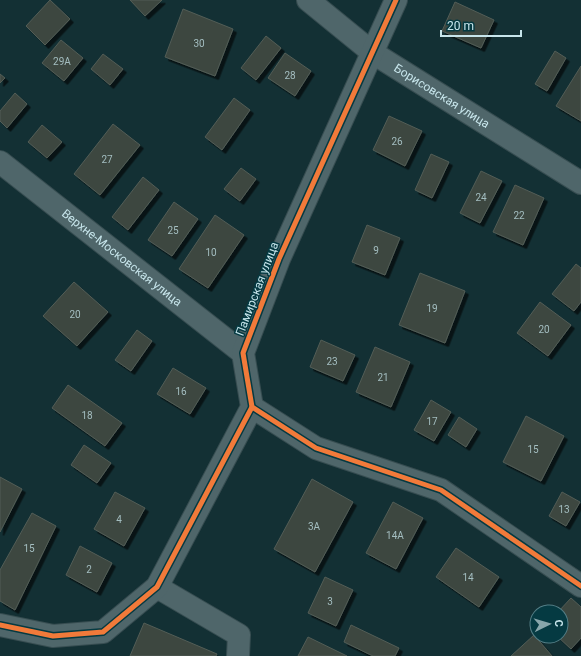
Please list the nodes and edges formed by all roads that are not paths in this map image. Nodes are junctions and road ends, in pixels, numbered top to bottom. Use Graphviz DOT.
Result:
graph roads {
  1 [pos="308,0"];
  2 [pos="396,0"];
  3 [pos="373,53"];
  4 [pos="0,162"];
  5 [pos="581,183"];
  6 [pos="244,353"];
  7 [pos="252,407"];
  8 [pos="581,586"];
  9 [pos="157,587"];
  10 [pos="0,625"];
  11 [pos="238,656"];
  1 -- 3 [label="street, Борисовская улица"];
  2 -- 3 [label="street, Памирская улица"];
  3 -- 5 [label="street, Борисовская улица"];
  3 -- 6 [label="street, Памирская улица"];
  4 -- 6 [label="street, Верхне-Московская улица"];
  6 -- 7 [label="street, Памирская улица"];
  7 -- 8 [label="street"];
  7 -- 9 [label="street"];
  9 -- 10 [label="street"];
  9 -- 11 [label="street"];
}
